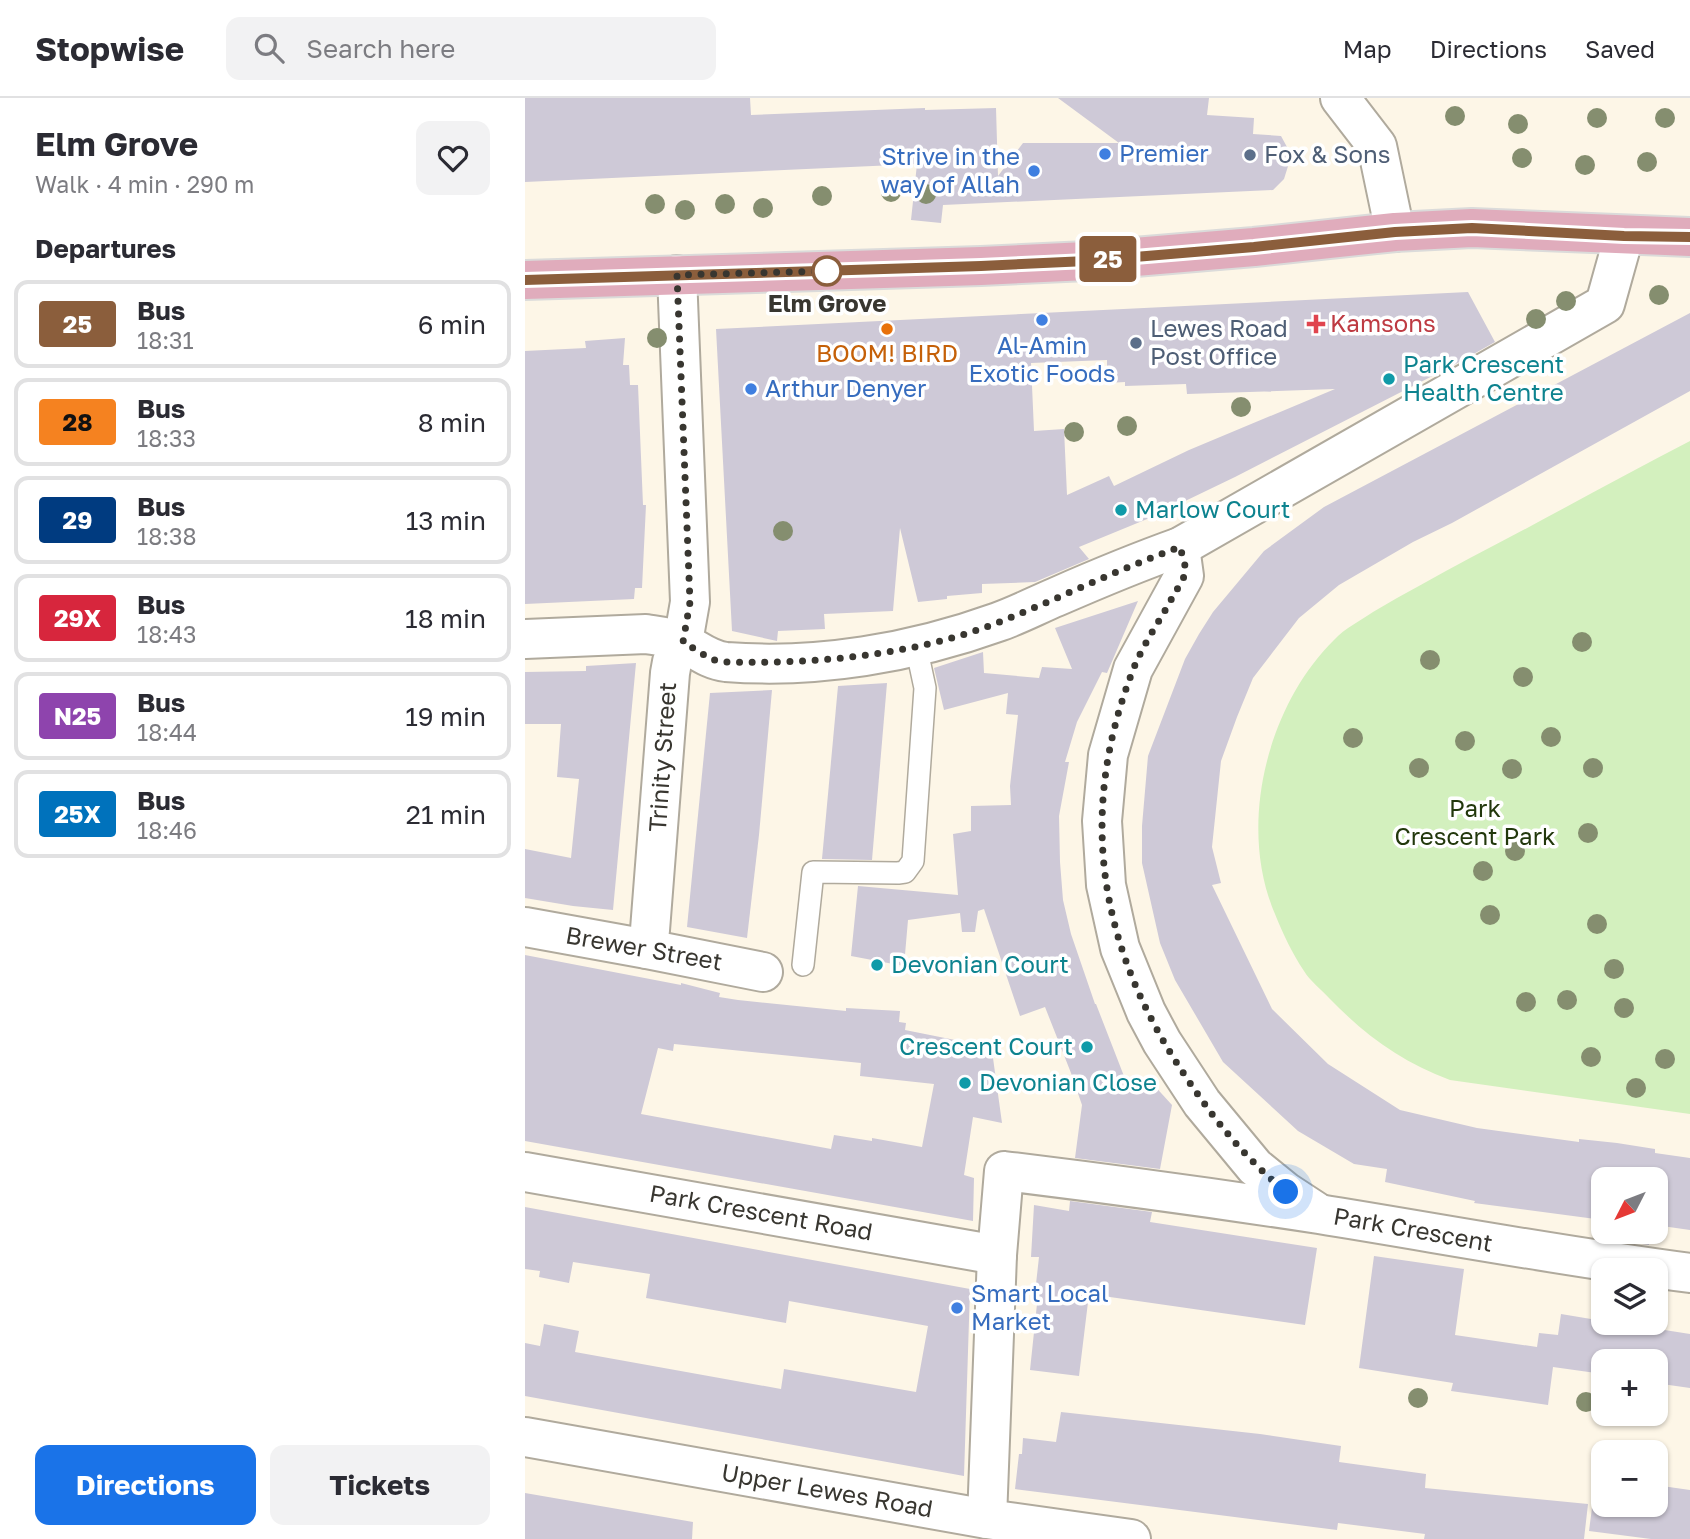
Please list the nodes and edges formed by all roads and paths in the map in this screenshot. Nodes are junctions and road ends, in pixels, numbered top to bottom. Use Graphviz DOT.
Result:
graph roads {
  1 [pos="1341,98"];
  2 [pos="1395,232"];
  3 [pos="1624,236"];
  4 [pos="1690,237"];
  5 [pos="677,275"];
  6 [pos="525,280"];
  7 [pos="1180,547"];
  8 [pos="525,639"];
  9 [pos="683,642"];
  10 [pos="916,646"];
  11 [pos="525,928"];
  12 [pos="647,948"];
  13 [pos="803,965"];
  14 [pos="763,972"];
  15 [pos="525,1172"];
  16 [pos="1321,1215"];
  17 [pos="997,1255"];
  18 [pos="1690,1273"];
  19 [pos="525,1437"];
  20 [pos="987,1519"];
  21 [pos="1131,1539"];
  1 -- 2 [label="street"];
  2 -- 3 [label="main road"];
  2 -- 5 [label="main road"];
  3 -- 4 [label="main road"];
  3 -- 7 [label="street"];
  5 -- 6 [label="main road"];
  5 -- 9 [label="street, Trinity Street"];
  7 -- 10 [label="street"];
  7 -- 16 [label="street, Park Crescent"];
  8 -- 9 [label="street"];
  9 -- 10 [label="street"];
  9 -- 12 [label="street, Trinity Street"];
  10 -- 13 [label="lane"];
  11 -- 12 [label="street, Brewer Street"];
  12 -- 14 [label="street, Brewer Street"];
  15 -- 17 [label="street, Park Crescent Road"];
  16 -- 17 [label="street"];
  16 -- 18 [label="street, Park Crescent"];
  17 -- 20 [label="street"];
  19 -- 20 [label="street, Upper Lewes Road"];
  20 -- 21 [label="street, Upper Lewes Road"];
}
